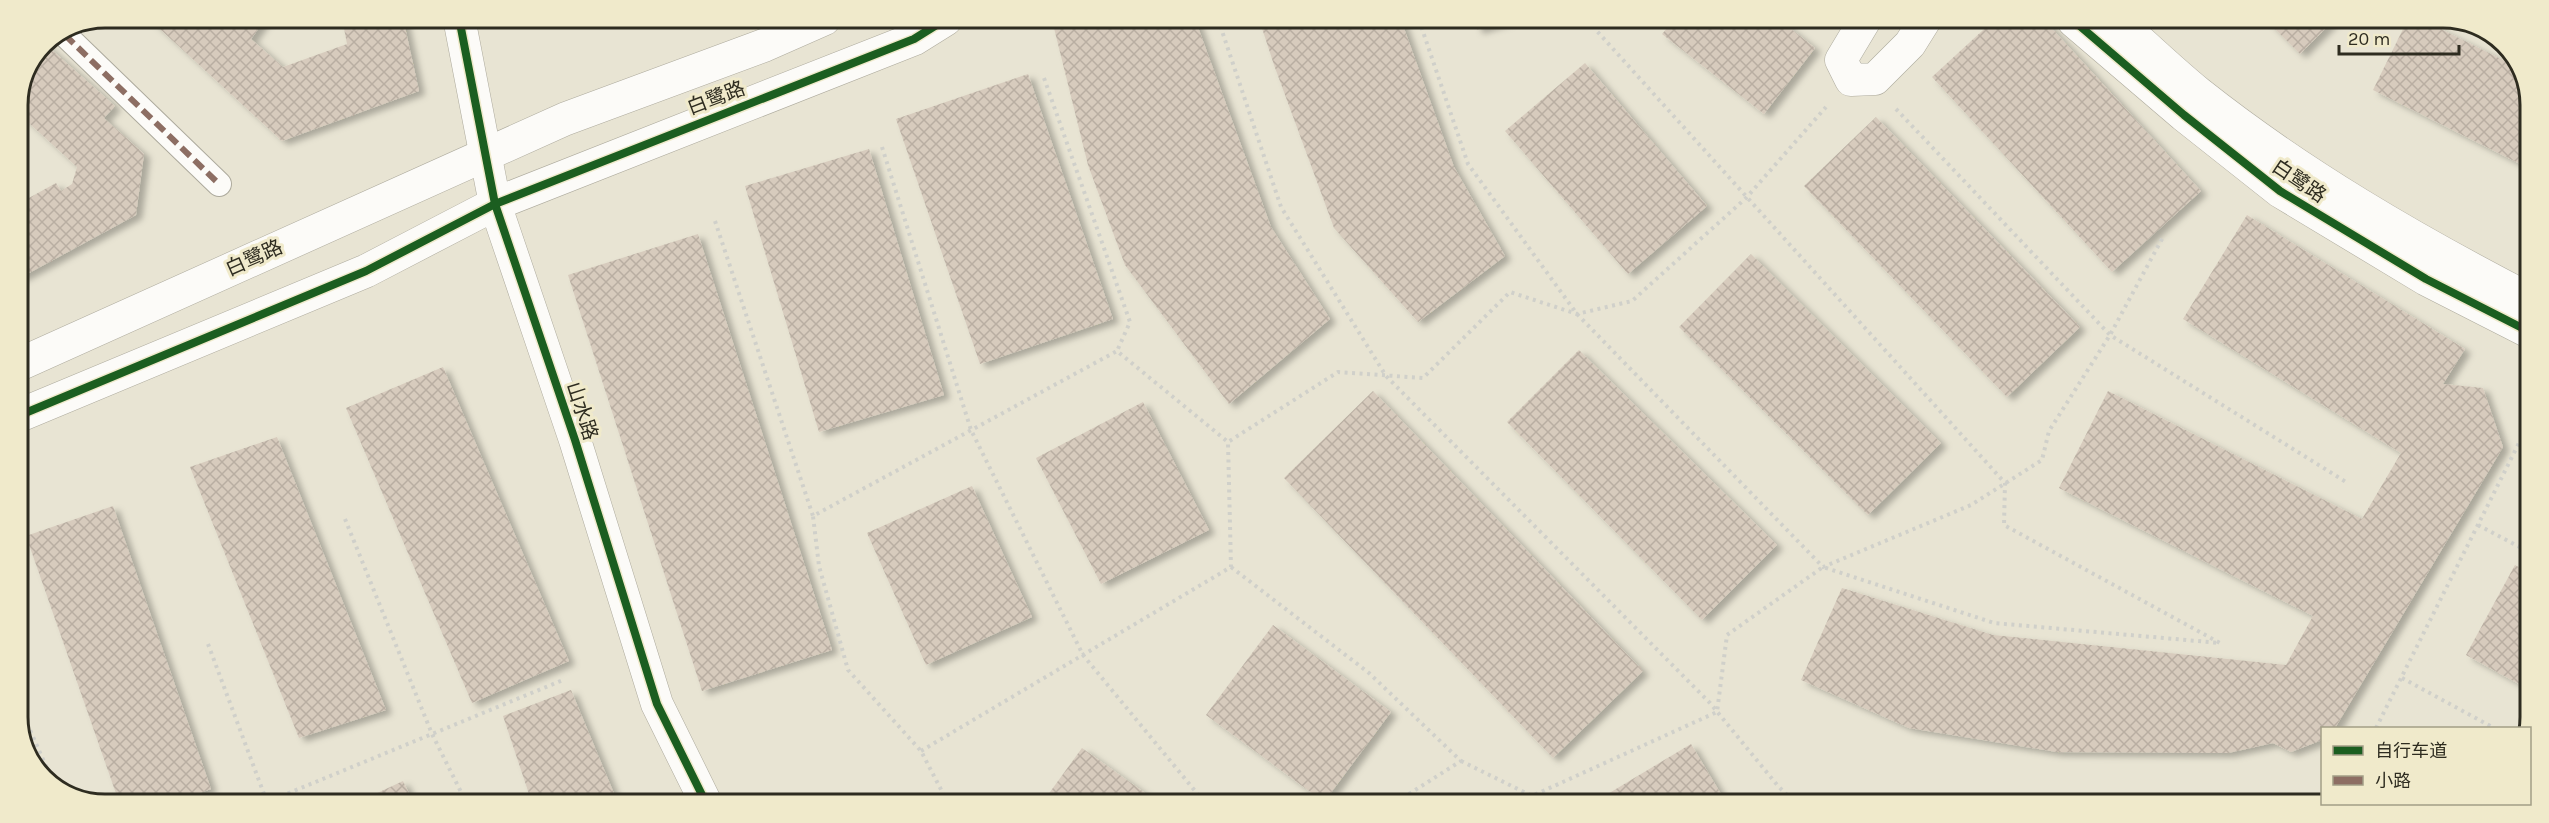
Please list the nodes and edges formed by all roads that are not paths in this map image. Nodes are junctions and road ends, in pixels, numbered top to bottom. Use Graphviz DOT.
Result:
graph roads {
  1 [pos="461,28"];
  2 [pos="804,28"];
  3 [pos="932,28"];
  4 [pos="1860,28"];
  5 [pos="1920,28"];
  6 [pos="2082,28"];
  7 [pos="2124,28"];
  8 [pos="68,38"];
  9 [pos="484,156"];
  10 [pos="219,184"];
  11 [pos="495,204"];
  12 [pos="2520,295"];
  13 [pos="2520,327"];
  14 [pos="28,360"];
  15 [pos="28,412"];
  16 [pos="702,794"];
  1 -- 9 [label="street, 山水路"];
  2 -- 9 [label="street, 白鹭路"];
  3 -- 11 [label="street, 白鹭路"];
  4 -- 5 [label="street"];
  6 -- 13 [label="street, 白鹭路"];
  7 -- 12 [label="street, 白鹭路"];
  8 -- 10 [label="street"];
  9 -- 11 [label="street, 山水路"];
  9 -- 14 [label="street, 白鹭路"];
  11 -- 15 [label="street, 白鹭路"];
  11 -- 16 [label="street, 山水路"];
}
